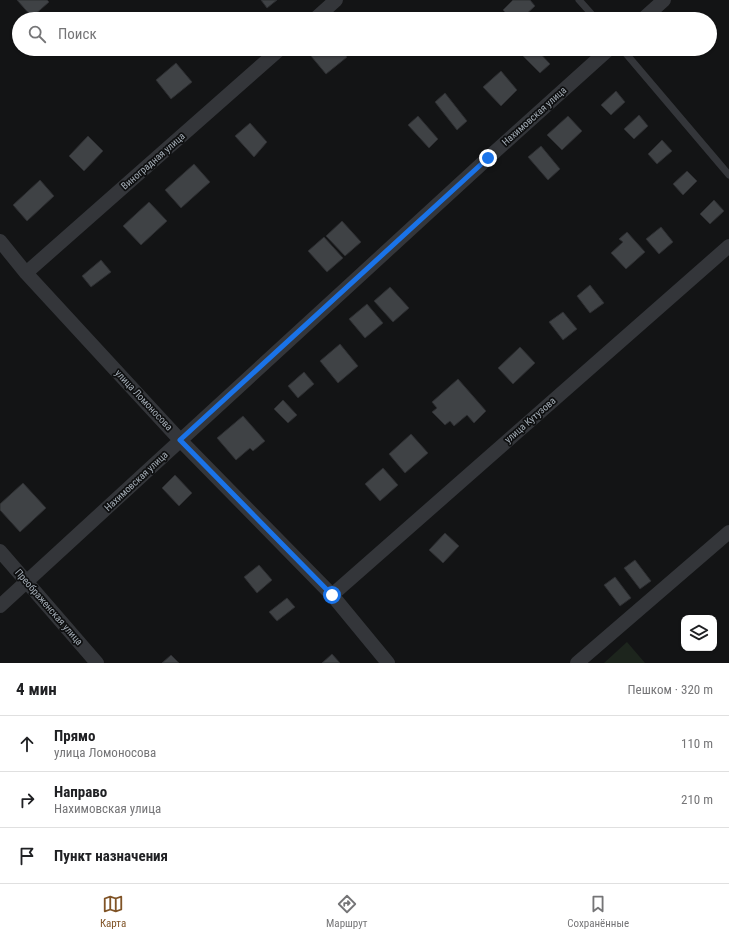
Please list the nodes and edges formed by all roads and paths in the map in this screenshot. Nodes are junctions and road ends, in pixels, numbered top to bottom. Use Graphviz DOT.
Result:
graph roads {
  1 [pos="336,0"];
  2 [pos="579,0"];
  3 [pos="664,0"];
  4 [pos="322,12"];
  5 [pos="590,12"];
  6 [pos="651,12"];
  7 [pos="272,56"];
  8 [pos="601,56"];
  9 [pos="628,56"];
  10 [pos="729,175"];
  11 [pos="0,241"];
  12 [pos="729,246"];
  13 [pos="26,273"];
  14 [pos="180,440"];
  15 [pos="729,532"];
  16 [pos="0,551"];
  17 [pos="28,582"];
  18 [pos="332,595"];
  19 [pos="0,606"];
  20 [pos="97,663"];
  21 [pos="388,663"];
  22 [pos="577,663"];
  1 -- 4 [label="street"];
  2 -- 5 [label="lane"];
  3 -- 6 [label="street"];
  7 -- 13 [label="street, Виноградная улица"];
  8 -- 14 [label="street, Нахимовская улица"];
  9 -- 10 [label="lane"];
  11 -- 13 [label="street, улица Ломоносова"];
  12 -- 18 [label="street, улица Кутузова"];
  13 -- 14 [label="street, улица Ломоносова"];
  14 -- 17 [label="street, Нахимовская улица"];
  14 -- 18 [label="street, улица Ломоносова"];
  15 -- 22 [label="street"];
  16 -- 17 [label="street, Преображенская улица"];
  17 -- 19 [label="street, Нахимовская улица"];
  17 -- 20 [label="street, Преображенская улица"];
  18 -- 21 [label="street, улица Ломоносова"];
}
